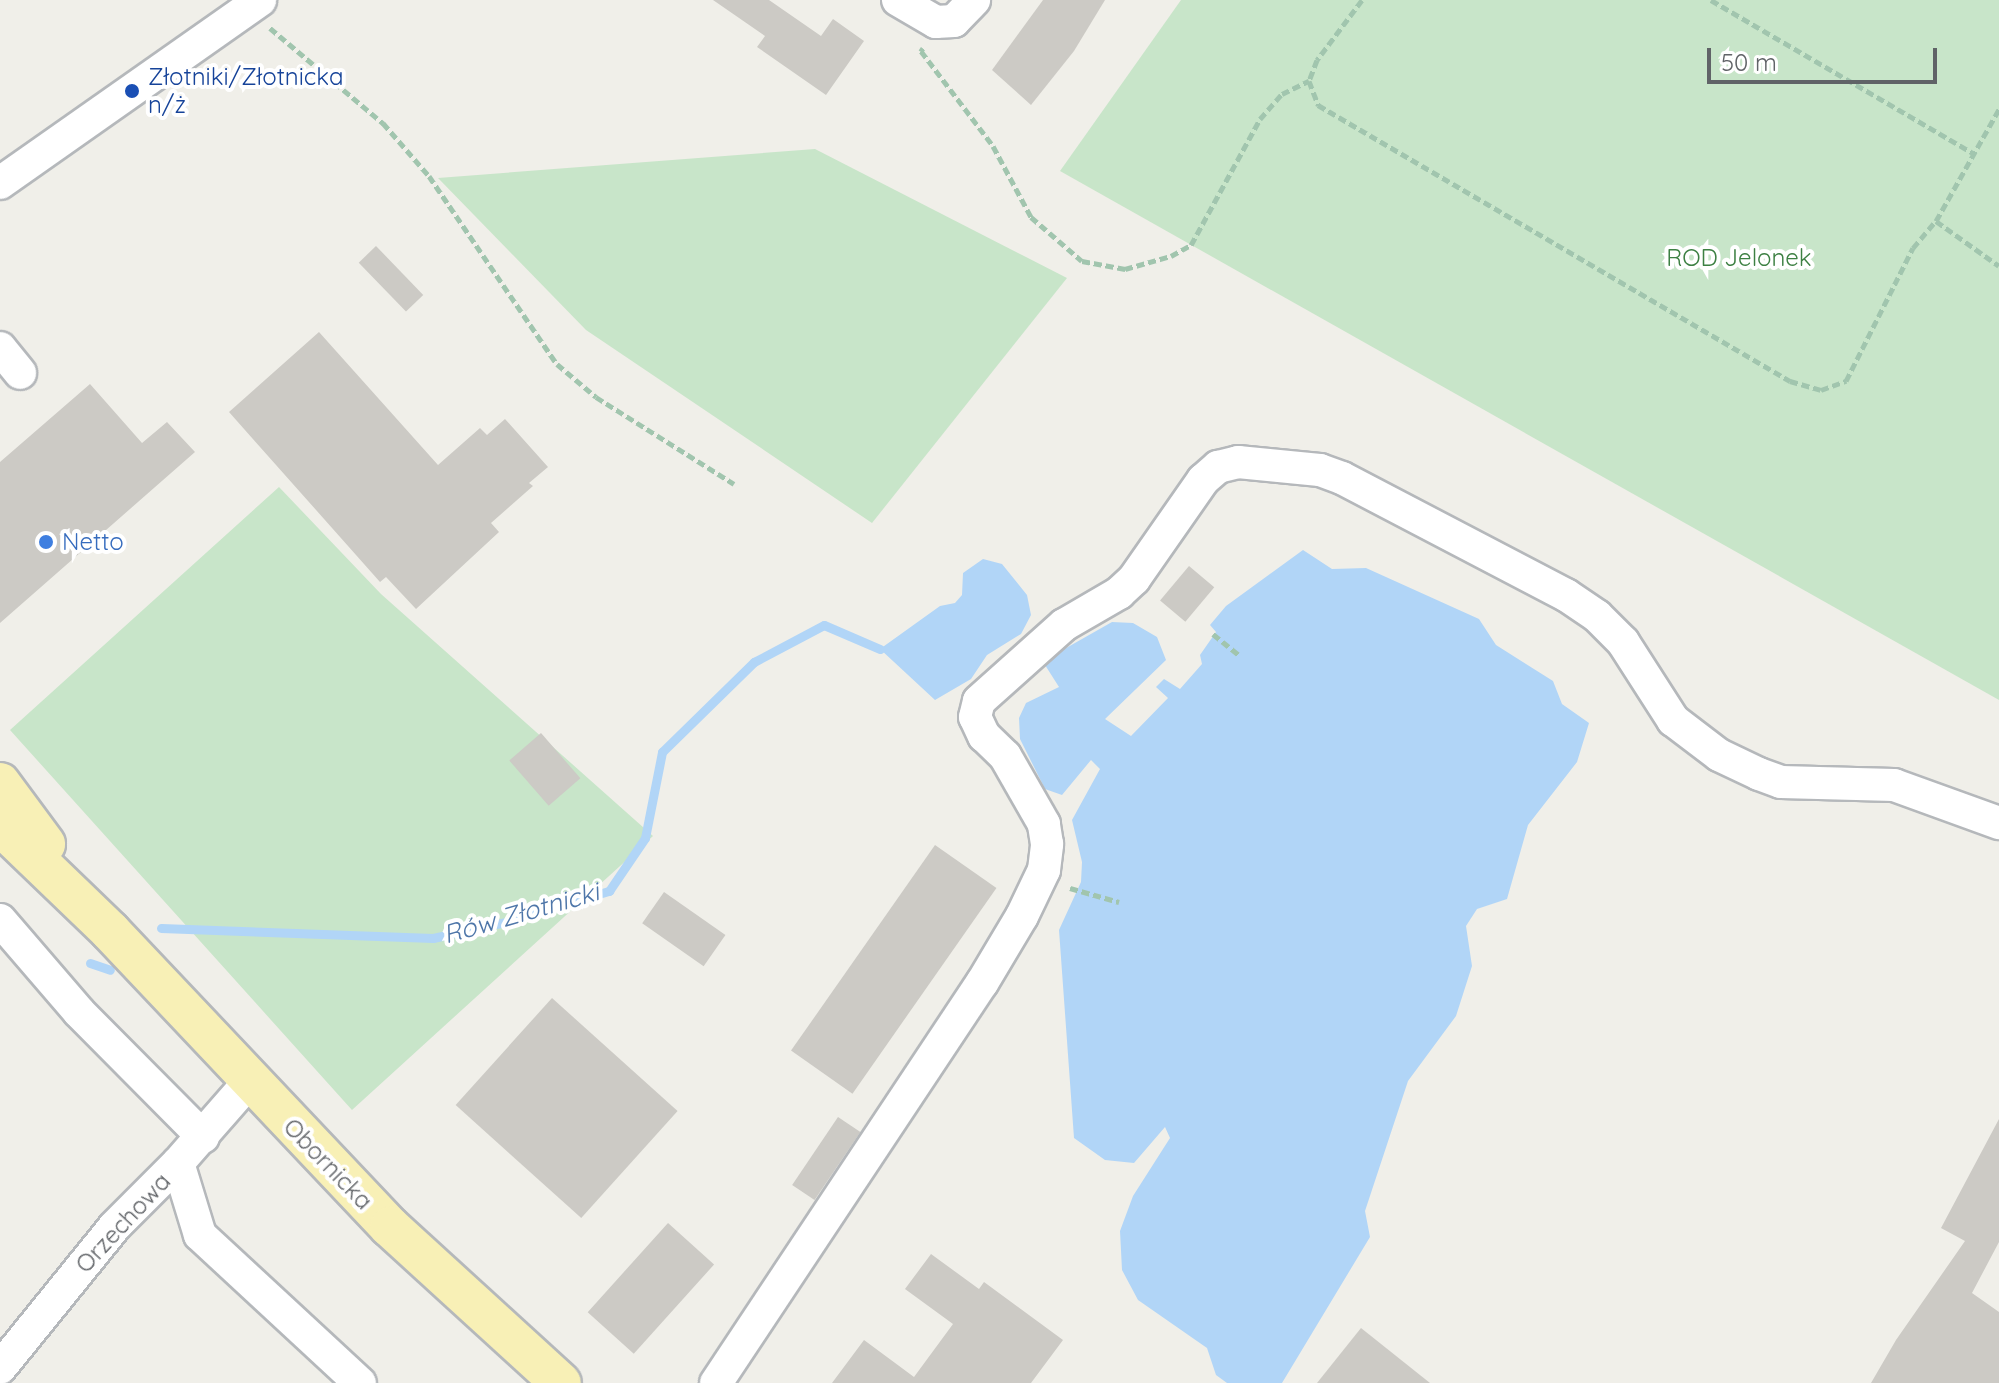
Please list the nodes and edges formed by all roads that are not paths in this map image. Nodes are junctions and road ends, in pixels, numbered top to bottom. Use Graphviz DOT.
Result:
graph roads {
  1 [pos="898,0"];
  2 [pos="974,0"];
  3 [pos="254,5"];
  4 [pos="0,183"];
  5 [pos="0,783"];
  6 [pos="1999,823"];
  7 [pos="0,825"];
  8 [pos="0,920"];
  9 [pos="110,931"];
  10 [pos="249,1082"];
  11 [pos="203,1137"];
  12 [pos="178,1163"];
  13 [pos="0,1368"];
  14 [pos="360,1383"];
  15 [pos="561,1383"];
  16 [pos="716,1383"];
  1 -- 2 [label="street"];
  3 -- 4 [label="street"];
  5 -- 9 [label="main road, Obornicka"];
  6 -- 16 [label="street"];
  7 -- 9 [label="main road, Obornicka"];
  8 -- 11 [label="street"];
  9 -- 10 [label="main road, Obornicka"];
  10 -- 11 [label="street, Orzechowa"];
  10 -- 15 [label="main road, Obornicka"];
  11 -- 12 [label="street, Orzechowa"];
  12 -- 13 [label="street, Orzechowa"];
  12 -- 14 [label="street"];
}
